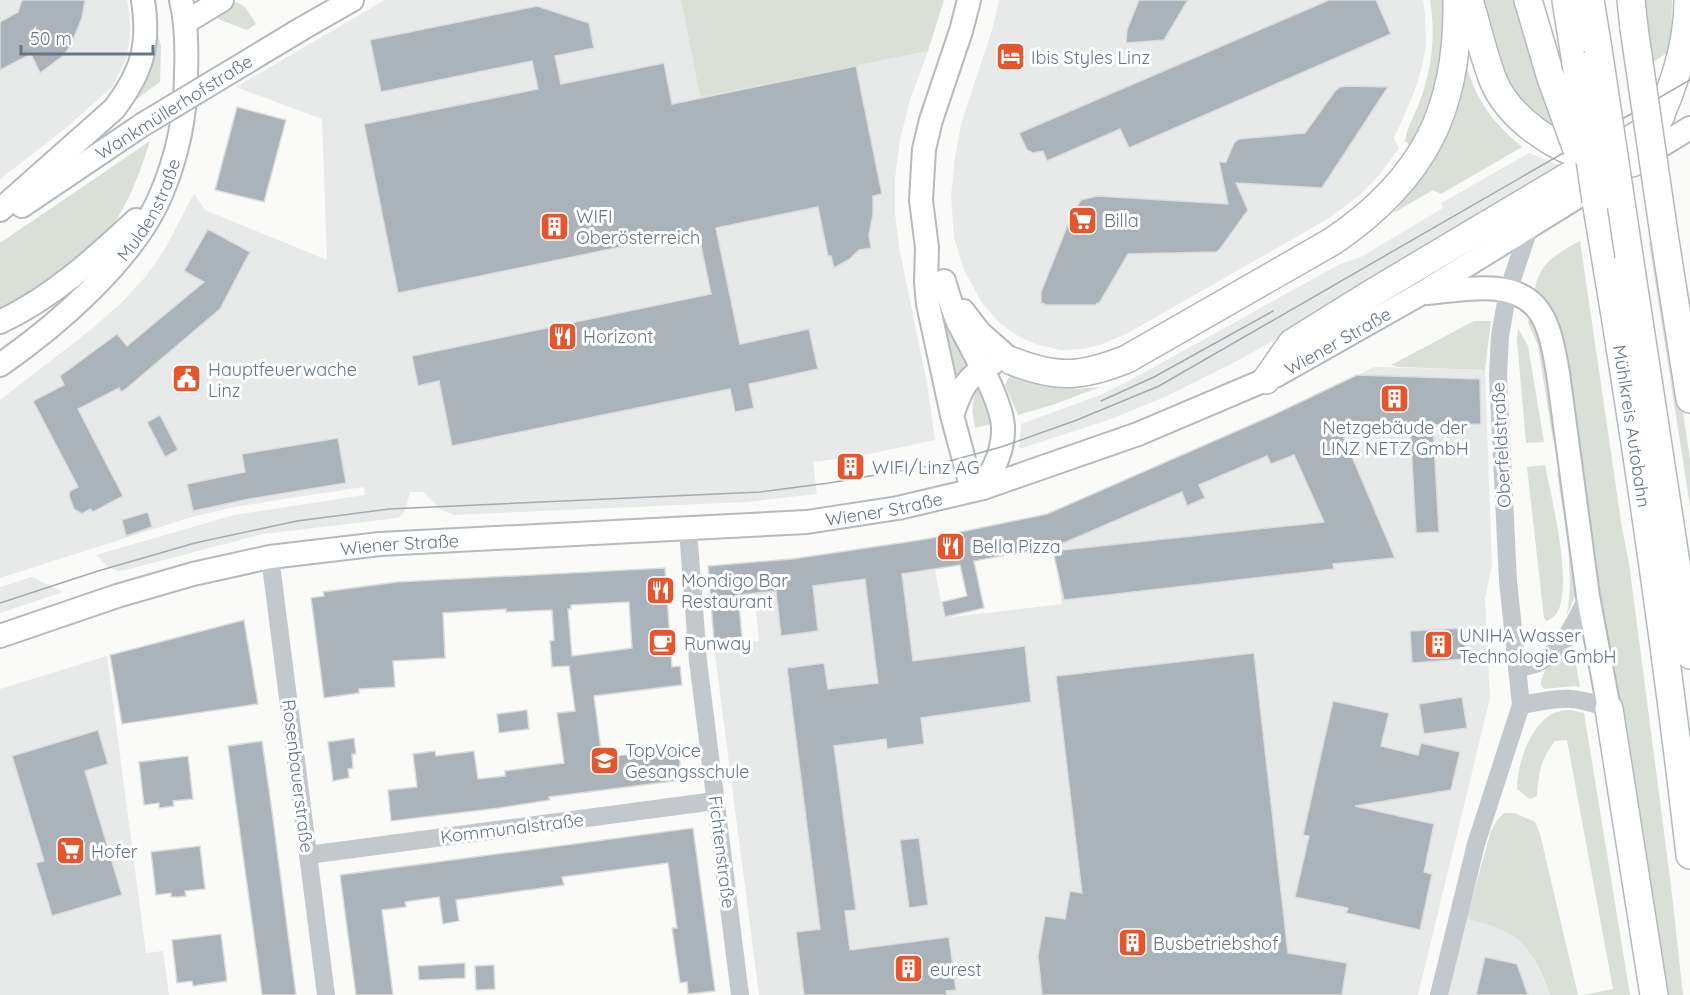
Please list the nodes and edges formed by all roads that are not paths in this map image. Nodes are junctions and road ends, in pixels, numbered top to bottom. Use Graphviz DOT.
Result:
graph roads {
  1 [pos="143,0"];
  2 [pos="222,0"];
  3 [pos="352,0"];
  4 [pos="969,0"];
  5 [pos="1457,0"];
  6 [pos="1469,0"];
  7 [pos="1528,0"];
  8 [pos="1566,0"];
  9 [pos="1590,0"];
  10 [pos="1631,0"];
  11 [pos="1688,0"];
  12 [pos="184,11"];
  13 [pos="1587,56"];
  14 [pos="1661,114"];
  15 [pos="1690,128"];
  16 [pos="1595,160"];
  17 [pos="1636,161"];
  18 [pos="159,199"];
  19 [pos="1596,201"];
  20 [pos="0,210"];
  21 [pos="0,220"];
  22 [pos="1530,226"];
  23 [pos="927,248"];
  24 [pos="1618,263"];
  25 [pos="944,281"];
  26 [pos="1508,291"];
  27 [pos="1422,293"];
  28 [pos="0,322"];
  29 [pos="2,358"];
  30 [pos="1012,361"];
  31 [pos="981,369"];
  32 [pos="1266,380"];
  33 [pos="1690,399"];
  34 [pos="952,415"];
  35 [pos="978,489"];
  36 [pos="688,530"];
  37 [pos="270,557"];
  38 [pos="1665,567"];
  39 [pos="1588,596"];
  40 [pos="0,636"];
  41 [pos="1690,655"];
  42 [pos="1517,668"];
  43 [pos="1521,705"];
  44 [pos="1609,710"];
  45 [pos="715,801"];
  46 [pos="308,855"];
  47 [pos="1690,855"];
  48 [pos="326,995"];
  49 [pos="740,995"];
  50 [pos="1439,995"];
  51 [pos="1654,995"];
  1 -- 20 [label="main road"];
  2 -- 12 [label="main road"];
  3 -- 21 [label="main road, Wankmüllerhofstraße, bridge"];
  4 -- 23 [label="main road"];
  5 -- 30 [label="highway"];
  6 -- 16 [label="highway"];
  7 -- 19 [label="highway, bridge"];
  8 -- 13 [label="highway, Mühlkreis Autobahn"];
  9 -- 13 [label="highway, Mühlkreis Autobahn"];
  10 -- 33 [label="highway, bridge"];
  11 -- 14 [label="highway"];
  12 -- 18 [label="main road, Muldenstraße"];
  13 -- 19 [label="highway, Mühlkreis Autobahn, bridge"];
  13 -- 24 [label="highway, Mühlkreis Autobahn, bridge"];
  14 -- 16 [label="highway"];
  14 -- 17 [label="highway"];
  15 -- 17 [label="main road, Wiener Straße"];
  16 -- 17 [label="highway"];
  16 -- 32 [label="highway"];
  17 -- 22 [label="main road, Wiener Straße"];
  18 -- 28 [label="main road"];
  18 -- 29 [label="main road, Muldenstraße"];
  19 -- 24 [label="highway, Mühlkreis Autobahn"];
  22 -- 26 [label="street, Oberfeldstraße"];
  22 -- 27 [label="main road, Wiener Straße"];
  23 -- 25 [label="main road"];
  23 -- 34 [label="main road"];
  24 -- 38 [label="highway, Mühlkreis Autobahn"];
  25 -- 30 [label="main road"];
  25 -- 31 [label="main road"];
  26 -- 27 [label="main road"];
  26 -- 39 [label="main road"];
  26 -- 42 [label="street, Oberfeldstraße"];
  27 -- 32 [label="main road, Wiener Straße"];
  30 -- 31 [label="main road"];
  31 -- 34 [label="main road"];
  31 -- 35 [label="main road"];
  32 -- 35 [label="main road, Wiener Straße"];
  34 -- 35 [label="main road"];
  35 -- 36 [label="main road, Wiener Straße"];
  36 -- 37 [label="main road, Wiener Straße"];
  36 -- 45 [label="street, Fichtenstraße"];
  37 -- 40 [label="main road, Wiener Straße"];
  37 -- 46 [label="street, Rosenbauerstraße"];
  38 -- 41 [label="highway, Mühlkreis Autobahn"];
  38 -- 47 [label="highway, Mühlkreis Autobahn"];
  39 -- 42 [label="street"];
  39 -- 44 [label="main road"];
  42 -- 43 [label="street, Oberfeldstraße"];
  43 -- 44 [label="street"];
  43 -- 50 [label="street, Oberfeldstraße"];
  44 -- 51 [label="highway"];
  45 -- 46 [label="street, Kommunalstraße"];
  45 -- 49 [label="street, Fichtenstraße"];
  46 -- 48 [label="street, Rosenbauerstraße"];
}
